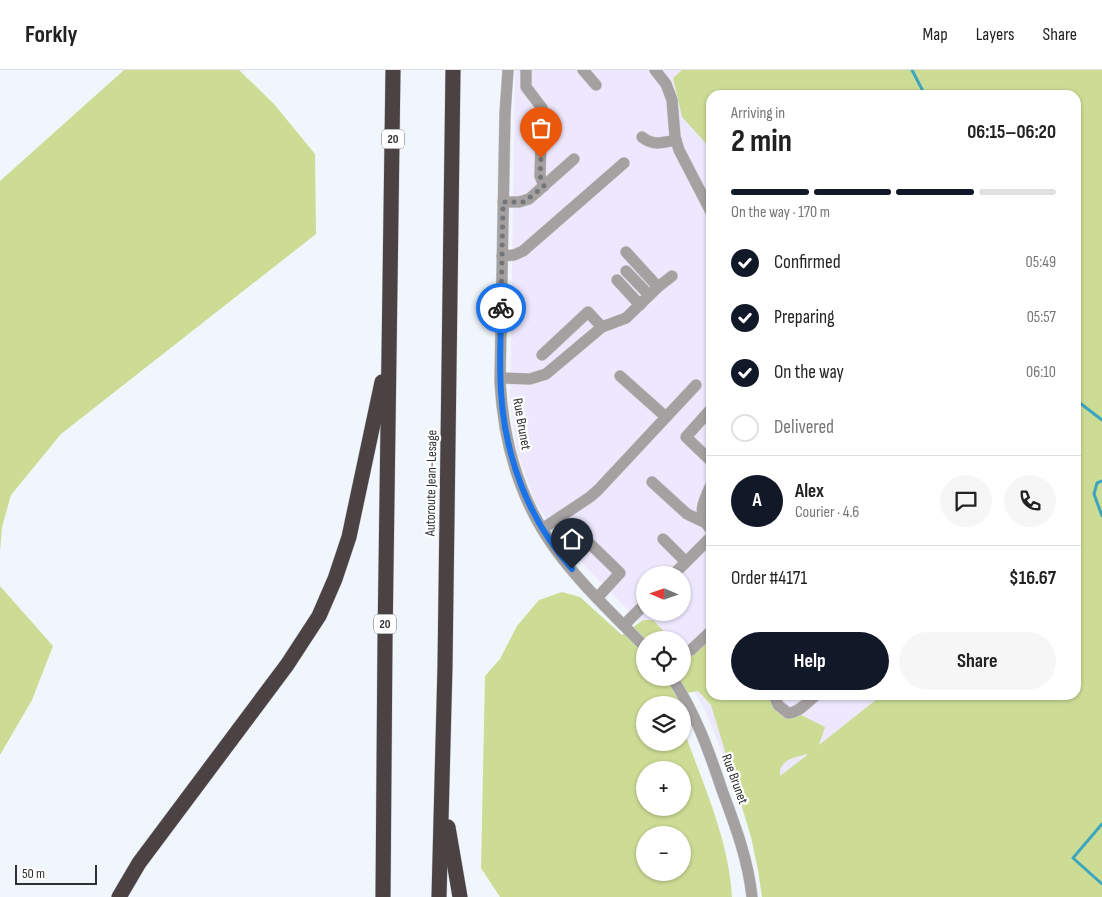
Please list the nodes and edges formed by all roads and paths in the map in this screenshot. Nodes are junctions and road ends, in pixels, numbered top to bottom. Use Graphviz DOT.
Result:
graph roads {
  1 [pos="394,70"];
  2 [pos="453,70"];
  3 [pos="508,70"];
  4 [pos="526,70"];
  5 [pos="582,70"];
  6 [pos="655,70"];
  7 [pos="596,85"];
  8 [pos="642,137"];
  9 [pos="676,140"];
  10 [pos="574,158"];
  11 [pos="624,163"];
  12 [pos="544,186"];
  13 [pos="503,202"];
  14 [pos="706,203"];
  15 [pos="626,252"];
  16 [pos="502,256"];
  17 [pos="626,271"];
  18 [pos="672,276"];
  19 [pos="617,280"];
  20 [pos="658,287"];
  21 [pos="649,296"];
  22 [pos="640,305"];
  23 [pos="602,327"];
  24 [pos="389,351"];
  25 [pos="562,360"];
  26 [pos="620,376"];
  27 [pos="501,378"];
  28 [pos="696,385"];
  29 [pos="706,415"];
  30 [pos="666,417"];
  31 [pos="706,455"];
  32 [pos="652,482"];
  33 [pos="706,499"];
  34 [pos="706,521"];
  35 [pos="706,525"];
  36 [pos="542,529"];
  37 [pos="663,538"];
  38 [pos="706,541"];
  39 [pos="563,559"];
  40 [pos="686,562"];
  41 [pos="682,566"];
  42 [pos="597,598"];
  43 [pos="636,613"];
  44 [pos="624,625"];
  45 [pos="706,636"];
  46 [pos="636,638"];
  47 [pos="691,650"];
  48 [pos="677,686"];
  49 [pos="776,700"];
  50 [pos="810,700"];
  51 [pos="442,792"];
  52 [pos="119,897"];
  53 [pos="383,897"];
  54 [pos="439,897"];
  55 [pos="460,897"];
  56 [pos="752,897"];
  1 -- 24 [label="highway, 20"];
  2 -- 51 [label="highway, Autoroute Jean-Lesage"];
  3 -- 13 [label="street, Rue Brunet"];
  4 -- 12 [label="street"];
  5 -- 7 [label="street"];
  6 -- 9 [label="street"];
  8 -- 9 [label="street"];
  9 -- 14 [label="street"];
  10 -- 12 [label="street"];
  11 -- 16 [label="street"];
  12 -- 13 [label="street"];
  13 -- 16 [label="street, Rue Brunet"];
  15 -- 20 [label="street"];
  16 -- 27 [label="street, Rue Brunet"];
  17 -- 21 [label="street"];
  18 -- 20 [label="street"];
  19 -- 22 [label="street"];
  20 -- 21 [label="street"];
  21 -- 22 [label="street"];
  22 -- 23 [label="street"];
  23 -- 25 [label="street"];
  23 -- 25 [label="street"];
  24 -- 52 [label="highway"];
  24 -- 53 [label="highway, 20"];
  25 -- 27 [label="street"];
  26 -- 30 [label="street"];
  27 -- 36 [label="street, Rue Brunet"];
  28 -- 30 [label="street"];
  29 -- 31 [label="street"];
  30 -- 36 [label="street"];
  32 -- 35 [label="street"];
  33 -- 34 [label="street"];
  36 -- 39 [label="street, Rue Brunet"];
  37 -- 40 [label="street"];
  38 -- 40 [label="street"];
  39 -- 42 [label="street, Rue Brunet"];
  39 -- 42 [label="street"];
  40 -- 41 [label="street"];
  42 -- 44 [label="street, Rue Brunet"];
  43 -- 44 [label="street"];
  44 -- 46 [label="street, Rue Brunet"];
  45 -- 47 [label="street"];
  48 -- 56 [label="street, Rue Brunet"];
  49 -- 50 [label="street"];
  51 -- 54 [label="highway, Autoroute Jean-Lesage"];
  51 -- 55 [label="highway"];
}
